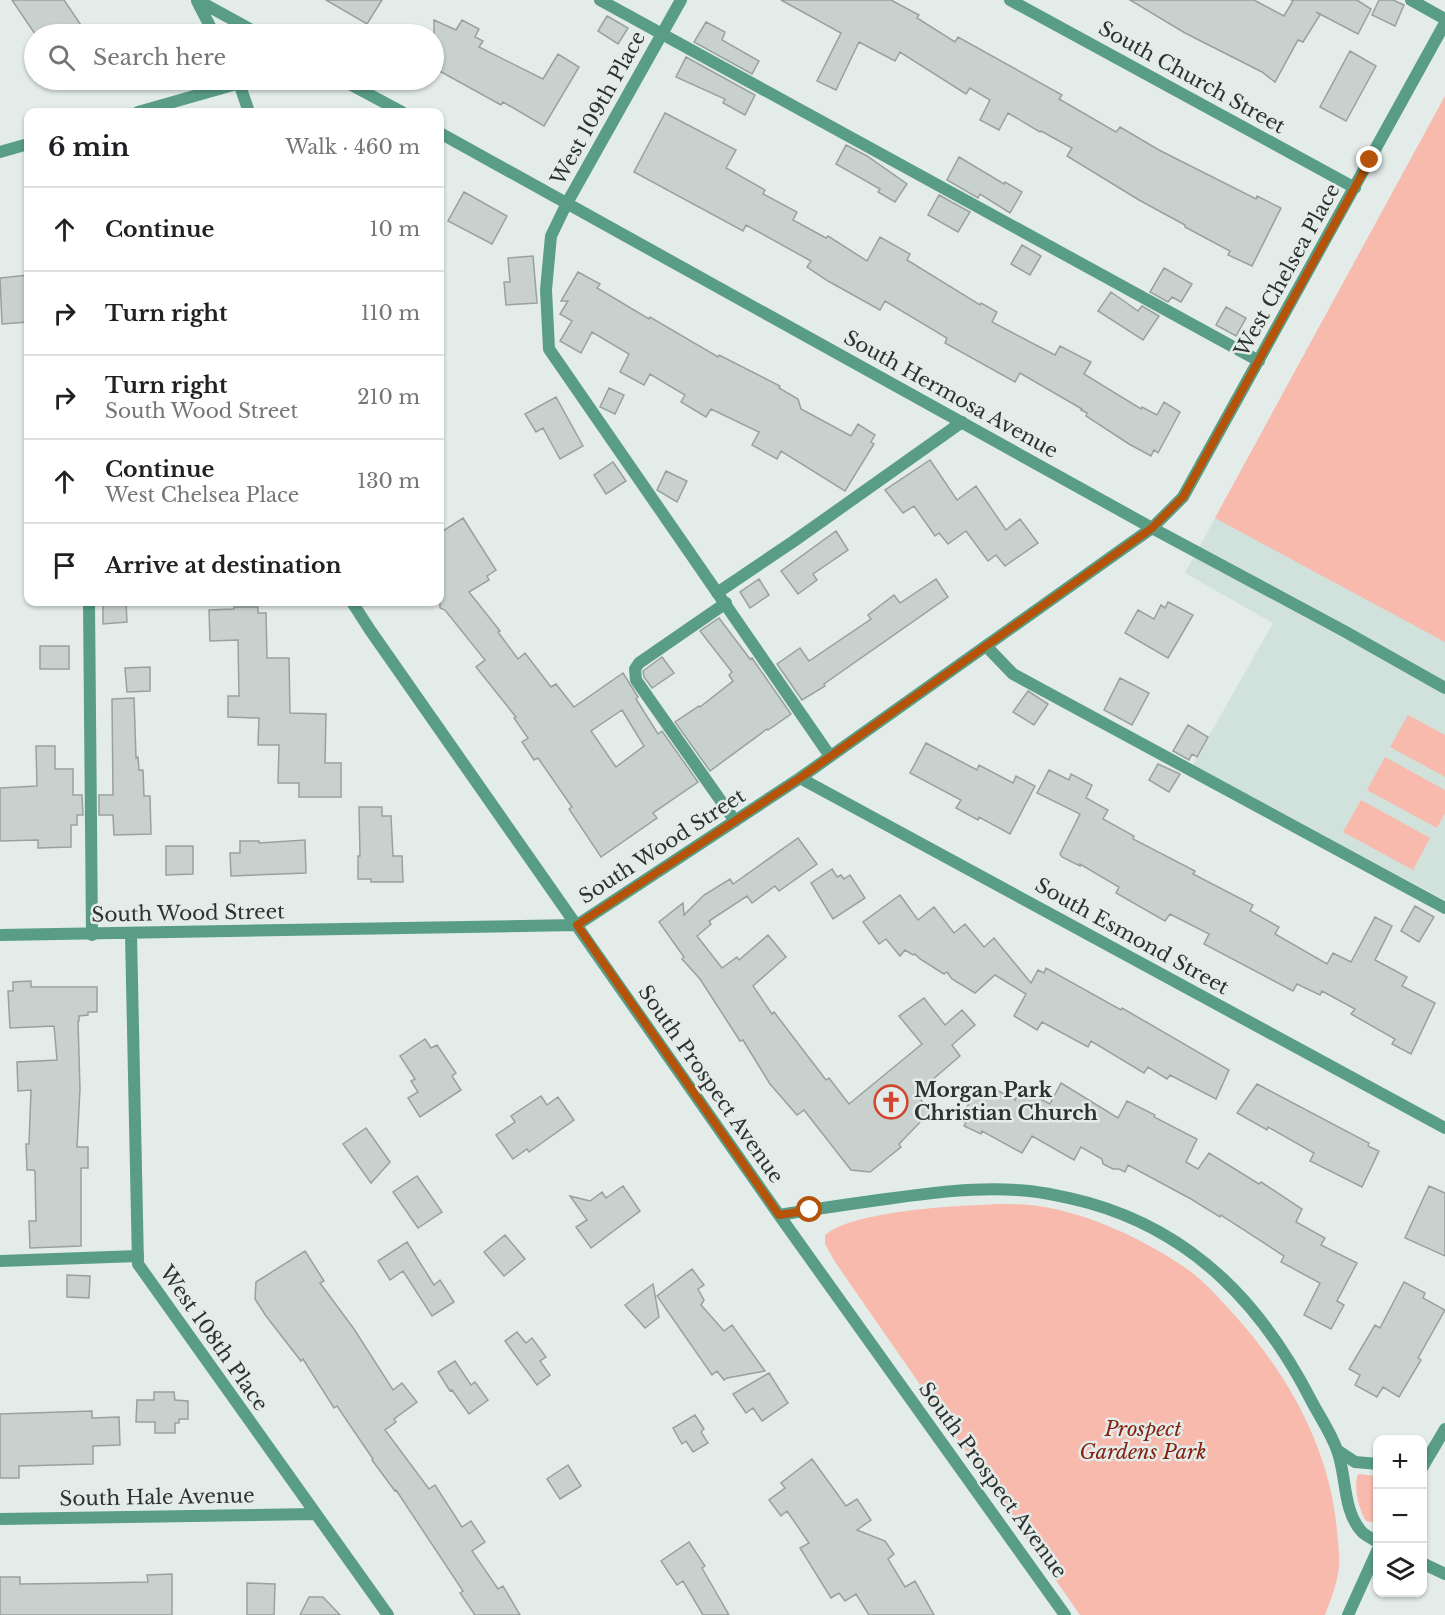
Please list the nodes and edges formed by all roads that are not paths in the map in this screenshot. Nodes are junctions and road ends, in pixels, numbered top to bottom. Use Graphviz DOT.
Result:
graph roads {
  1 [pos="196,0"];
  2 [pos="600,0"];
  3 [pos="681,0"];
  4 [pos="1010,0"];
  5 [pos="1411,0"];
  6 [pos="1445,19"];
  7 [pos="1445,23"];
  8 [pos="209,24"];
  9 [pos="240,24"];
  10 [pos="662,34"];
  11 [pos="210,90"];
  12 [pos="242,90"];
  13 [pos="361,90"];
  14 [pos="151,108"];
  15 [pos="248,108"];
  16 [pos="394,108"];
  17 [pos="444,135"];
  18 [pos="24,145"];
  19 [pos="0,152"];
  20 [pos="1355,188"];
  21 [pos="567,203"];
  22 [pos="1259,361"];
  23 [pos="962,422"];
  24 [pos="1152,528"];
  25 [pos="717,593"];
  26 [pos="726,603"];
  27 [pos="89,606"];
  28 [pos="354,606"];
  29 [pos="986,646"];
  30 [pos="1445,688"];
  31 [pos="830,756"];
  32 [pos="800,778"];
  33 [pos="735,821"];
  34 [pos="1445,908"];
  35 [pos="577,925"];
  36 [pos="131,934"];
  37 [pos="0,935"];
  38 [pos="92,935"];
  39 [pos="1445,1128"];
  40 [pos="779,1215"];
  41 [pos="138,1256"];
  42 [pos="0,1262"];
  43 [pos="1445,1429"];
  44 [pos="1427,1446"];
  45 [pos="1337,1450"];
  46 [pos="1427,1460"];
  47 [pos="1373,1464"];
  48 [pos="315,1514"];
  49 [pos="0,1519"];
  50 [pos="1373,1539"];
  51 [pos="1373,1558"];
  52 [pos="1427,1565"];
  53 [pos="1445,1574"];
  54 [pos="388,1615"];
  55 [pos="1065,1615"];
  56 [pos="1348,1615"];
  1 -- 8 [label="street"];
  1 -- 9 [label="street"];
  2 -- 10 [label="street"];
  3 -- 10 [label="street, West 109th Place"];
  4 -- 20 [label="street, South Church Street"];
  5 -- 6 [label="street"];
  7 -- 20 [label="street, West Chelsea Place"];
  10 -- 21 [label="street, West 109th Place"];
  10 -- 22 [label="street"];
  11 -- 14 [label="street"];
  12 -- 15 [label="street"];
  13 -- 16 [label="street"];
  17 -- 21 [label="street, South Hermosa Avenue"];
  18 -- 19 [label="street"];
  20 -- 22 [label="street, West Chelsea Place"];
  21 -- 23 [label="street, South Hermosa Avenue"];
  21 -- 25 [label="street, West 109th Place"];
  22 -- 24 [label="street, West Chelsea Place"];
  23 -- 24 [label="street, South Hermosa Avenue"];
  23 -- 25 [label="street"];
  24 -- 29 [label="street, South Wood Street"];
  24 -- 30 [label="street, South Hermosa Avenue"];
  25 -- 26 [label="street, West 109th Place"];
  26 -- 31 [label="street, West 109th Place"];
  26 -- 33 [label="street"];
  27 -- 38 [label="street"];
  28 -- 35 [label="street, South Prospect Avenue"];
  29 -- 31 [label="street, South Wood Street"];
  29 -- 34 [label="street"];
  31 -- 32 [label="street, South Wood Street"];
  32 -- 33 [label="street, South Wood Street"];
  32 -- 39 [label="street, South Esmond Street"];
  33 -- 35 [label="street, South Wood Street"];
  35 -- 36 [label="street, South Wood Street"];
  35 -- 40 [label="street, South Prospect Avenue"];
  36 -- 38 [label="street, South Wood Street"];
  36 -- 41 [label="street, West 108th Place"];
  37 -- 38 [label="street, South Wood Street"];
  40 -- 45 [label="street"];
  40 -- 55 [label="street, South Prospect Avenue"];
  41 -- 42 [label="street"];
  41 -- 48 [label="street, West 108th Place"];
  43 -- 44 [label="street"];
  43 -- 46 [label="street"];
  45 -- 47 [label="street"];
  45 -- 50 [label="street"];
  48 -- 49 [label="street, South Hale Avenue"];
  48 -- 54 [label="street, West 108th Place"];
  51 -- 56 [label="street"];
  52 -- 53 [label="street"];
}
